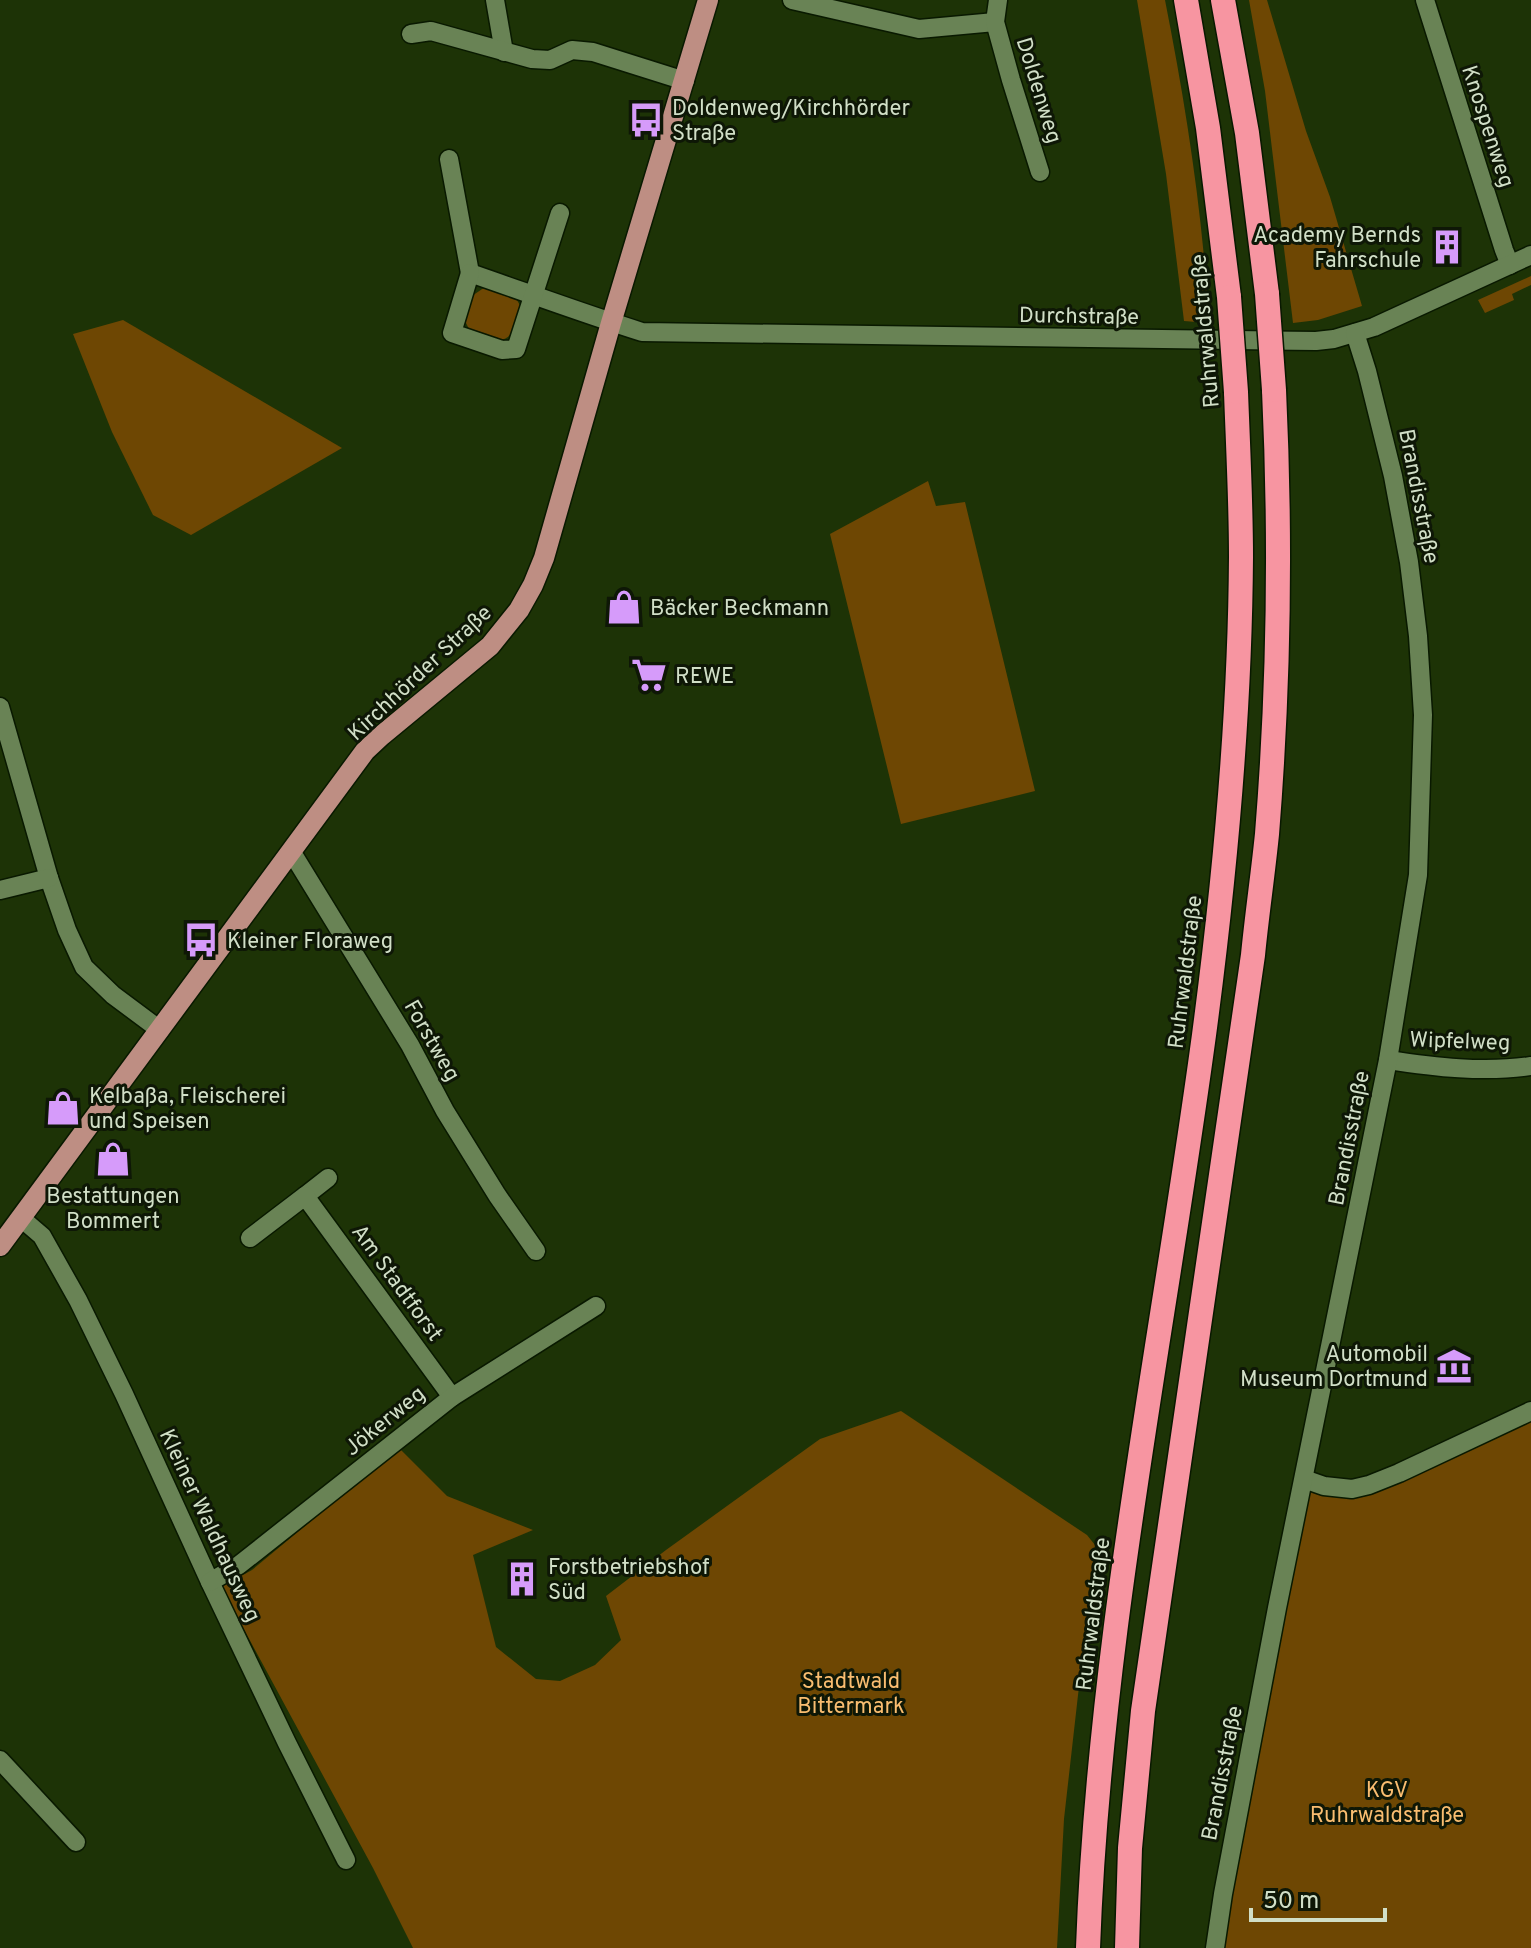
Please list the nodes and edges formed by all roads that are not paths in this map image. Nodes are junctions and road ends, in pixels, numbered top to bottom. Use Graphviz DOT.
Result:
graph roads {
  1 [pos="495,0"];
  2 [pos="708,0"];
  3 [pos="792,0"];
  4 [pos="998,0"];
  5 [pos="1186,0"];
  6 [pos="1223,0"];
  7 [pos="1431,2"];
  8 [pos="995,22"];
  9 [pos="411,34"];
  10 [pos="504,52"];
  11 [pos="685,81"];
  12 [pos="449,159"];
  13 [pos="1040,172"];
  14 [pos="560,213"];
  15 [pos="1531,255"];
  16 [pos="1510,265"];
  17 [pos="470,273"];
  18 [pos="533,294"];
  19 [pos="611,323"];
  20 [pos="1355,333"];
  21 [pos="0,707"];
  22 [pos="291,851"];
  23 [pos="49,878"];
  24 [pos="0,890"];
  25 [pos="160,1030"];
  26 [pos="1388,1060"];
  27 [pos="1531,1066"];
  28 [pos="328,1178"];
  29 [pos="305,1196"];
  30 [pos="21,1218"];
  31 [pos="250,1238"];
  32 [pos="0,1246"];
  33 [pos="536,1251"];
  34 [pos="596,1306"];
  35 [pos="452,1397"];
  36 [pos="1531,1411"];
  37 [pos="1304,1479"];
  38 [pos="210,1582"];
  39 [pos="0,1760"];
  40 [pos="76,1842"];
  41 [pos="346,1860"];
  42 [pos="1088,1948"];
  43 [pos="1127,1948"];
  44 [pos="1215,1948"];
  1 -- 10 [label="street"];
  2 -- 11 [label="main road, Kirchhörder Straße"];
  3 -- 8 [label="street, Doldenweg"];
  4 -- 8 [label="street, Doldenweg"];
  5 -- 42 [label="highway, Ruhrwaldstraße, bridge"];
  6 -- 43 [label="highway, bridge"];
  7 -- 16 [label="street, Knospenweg"];
  8 -- 13 [label="street, Doldenweg"];
  9 -- 10 [label="street"];
  10 -- 11 [label="street"];
  11 -- 19 [label="main road, Kirchhörder Straße"];
  12 -- 17 [label="street"];
  14 -- 18 [label="street"];
  15 -- 16 [label="street, Durchstraße"];
  16 -- 20 [label="street, Durchstraße"];
  17 -- 18 [label="street, Durchstraße"];
  17 -- 18 [label="street"];
  18 -- 19 [label="street, Durchstraße"];
  19 -- 20 [label="street, Durchstraße"];
  19 -- 22 [label="main road, Kirchhörder Straße"];
  20 -- 26 [label="street, Brandisstraße"];
  21 -- 23 [label="street"];
  22 -- 25 [label="main road, Kirchhörder Straße"];
  22 -- 33 [label="street, Forstweg"];
  23 -- 24 [label="street"];
  23 -- 25 [label="street"];
  25 -- 30 [label="main road, Kirchhörder Straße"];
  26 -- 27 [label="street, Wipfelweg"];
  26 -- 37 [label="street, Brandisstraße"];
  28 -- 29 [label="street"];
  29 -- 31 [label="street"];
  29 -- 35 [label="street, Am Stadtforst"];
  30 -- 32 [label="main road, Kirchhörder Straße"];
  30 -- 38 [label="street, Kleiner Waldhausweg"];
  34 -- 35 [label="street, Jökerweg"];
  35 -- 38 [label="street, Jökerweg"];
  36 -- 37 [label="street"];
  37 -- 44 [label="street, Brandisstraße"];
  38 -- 41 [label="street, Kleiner Waldhausweg"];
  39 -- 40 [label="street"];
}
